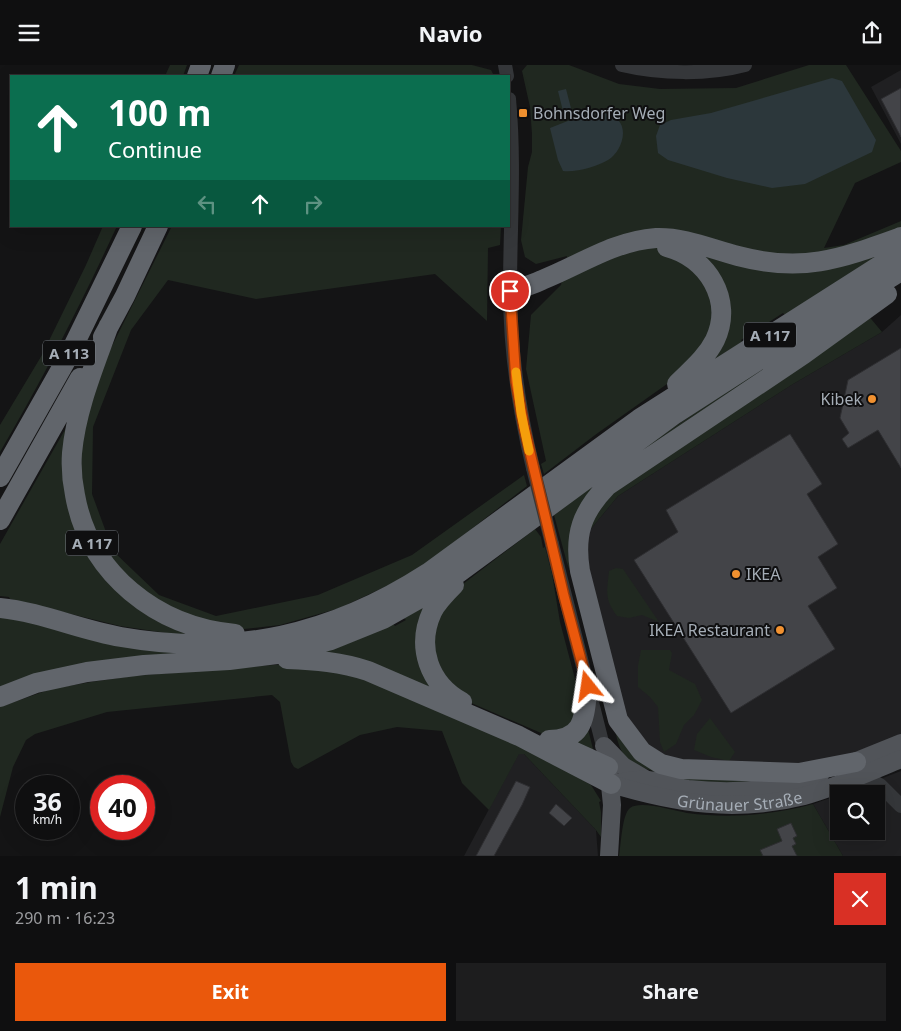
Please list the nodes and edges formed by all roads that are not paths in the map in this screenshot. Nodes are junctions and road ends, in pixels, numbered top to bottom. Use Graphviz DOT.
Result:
graph roads {
  1 [pos="744,65"];
  2 [pos="629,66"];
  3 [pos="510,126"];
  4 [pos="132,227"];
  5 [pos="158,227"];
  6 [pos="901,237"];
  7 [pos="635,241"];
  8 [pos="901,252"];
  9 [pos="901,271"];
  10 [pos="901,284"];
  11 [pos="510,291"];
  12 [pos="109,325"];
  13 [pos="640,419"];
  14 [pos="0,477"];
  15 [pos="0,520"];
  16 [pos="491,548"];
  17 [pos="4,608"];
  18 [pos="285,635"];
  19 [pos="250,657"];
  20 [pos="588,686"];
  21 [pos="0,697"];
  22 [pos="549,740"];
  23 [pos="901,743"];
  24 [pos="604,746"];
  25 [pos="901,759"];
  26 [pos="859,768"];
  27 [pos="610,776"];
  28 [pos="648,780"];
  29 [pos="901,806"];
  30 [pos="609,856"];
  1 -- 2 [label="street"];
  3 -- 11 [label="street"];
  4 -- 14 [label="highway, A 113"];
  5 -- 12 [label="highway, A 113"];
  6 -- 7 [label="highway"];
  7 -- 11 [label="highway"];
  7 -- 13 [label="highway"];
  8 -- 13 [label="highway, A 117"];
  9 -- 16 [label="highway, A 117"];
  10 -- 26 [label="highway"];
  11 -- 20 [label="street, bridge"];
  12 -- 15 [label="highway, A 113"];
  12 -- 18 [label="highway, A 117"];
  13 -- 18 [label="highway, A 117"];
  16 -- 19 [label="highway, A 117"];
  16 -- 22 [label="highway"];
  17 -- 18 [label="highway, A 117"];
  19 -- 21 [label="highway, A 117"];
  19 -- 27 [label="highway"];
  20 -- 22 [label="highway"];
  20 -- 24 [label="street"];
  22 -- 27 [label="highway"];
  23 -- 26 [label="main road, Grünauer Straße"];
  24 -- 27 [label="street"];
  24 -- 28 [label="main road, Grünauer Straße"];
  25 -- 26 [label="main road, Grünauer Straße"];
  26 -- 27 [label="main road, Grünauer Straße"];
  26 -- 28 [label="main road, Grünauer Straße"];
  26 -- 29 [label="street"];
  27 -- 28 [label="main road, Grünauer Straße"];
  27 -- 30 [label="main road"];
}
